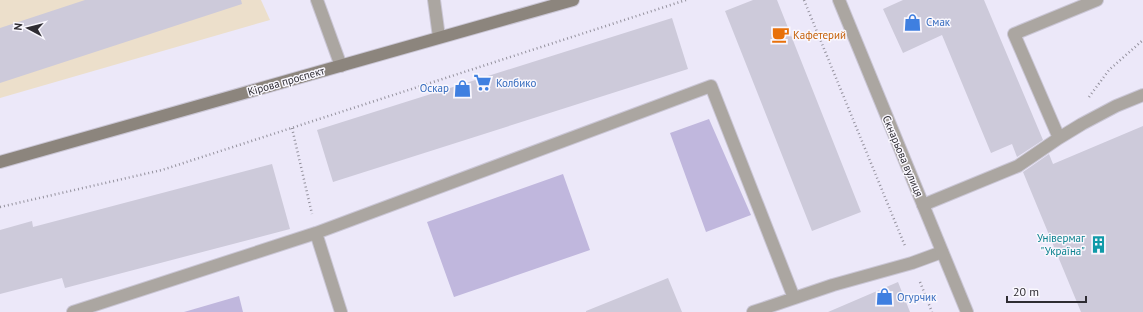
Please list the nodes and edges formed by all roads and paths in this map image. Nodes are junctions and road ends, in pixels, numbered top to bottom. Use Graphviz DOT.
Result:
graph roads {
  1 [pos="317,0"];
  2 [pos="434,0"];
  3 [pos="572,0"];
  4 [pos="686,0"];
  5 [pos="804,0"];
  6 [pos="839,0"];
  7 [pos="1097,0"];
  8 [pos="439,37"];
  9 [pos="1143,40"];
  10 [pos="342,66"];
  11 [pos="1143,95"];
  12 [pos="1086,101"];
  13 [pos="292,128"];
  14 [pos="1059,138"];
  15 [pos="0,162"];
  16 [pos="923,205"];
  17 [pos="0,207"];
  18 [pos="316,233"];
  19 [pos="942,252"];
  20 [pos="912,263"];
  21 [pos="794,298"];
  22 [pos="73,312"];
  23 [pos="341,312"];
  24 [pos="753,312"];
  25 [pos="932,312"];
  26 [pos="967,312"];
  1 -- 10 [label="street"];
  2 -- 8 [label="street"];
  3 -- 8 [label="street, Кірова проспект"];
  4 -- 13 [label="path"];
  5 -- 20 [label="path"];
  6 -- 16 [label="street, Скнарьова вулиця"];
  7 -- 14 [label="street"];
  8 -- 10 [label="street, Кірова проспект"];
  9 -- 12 [label="path"];
  10 -- 15 [label="street, Кірова проспект"];
  11 -- 14 [label="street"];
  13 -- 17 [label="path"];
  13 -- 18 [label="path"];
  14 -- 16 [label="street"];
  16 -- 19 [label="street, Скнарьова вулиця"];
  18 -- 21 [label="street"];
  18 -- 22 [label="street"];
  18 -- 23 [label="street"];
  19 -- 20 [label="street"];
  19 -- 26 [label="street, Скнарьова вулиця"];
  20 -- 21 [label="street"];
  20 -- 25 [label="path"];
  21 -- 24 [label="street"];
}
